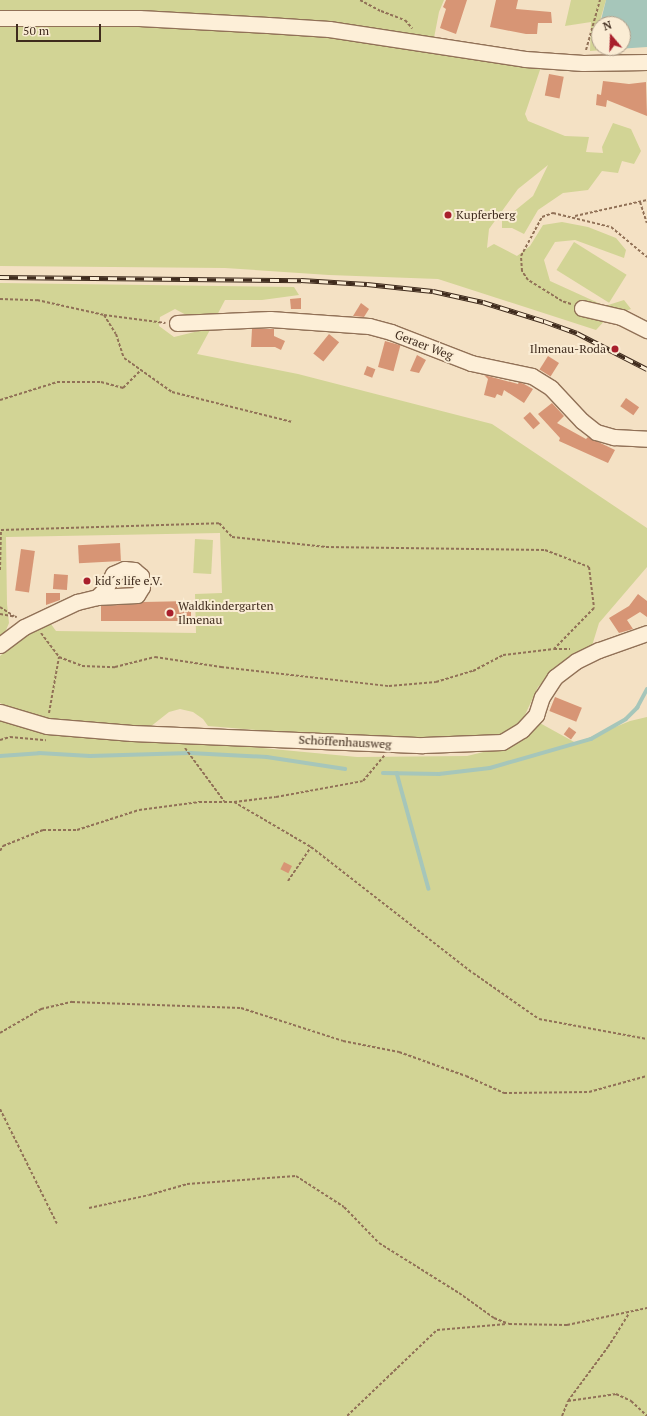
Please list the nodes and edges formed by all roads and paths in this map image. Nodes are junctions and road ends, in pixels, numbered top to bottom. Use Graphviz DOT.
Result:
graph roads {
  1 [pos="360,0"];
  2 [pos="600,0"];
  3 [pos="0,18"];
  4 [pos="417,42"];
  5 [pos="647,62"];
  6 [pos="583,63"];
  7 [pos="647,200"];
  8 [pos="640,202"];
  9 [pos="574,217"];
  10 [pos="647,223"];
  11 [pos="647,258"];
  12 [pos="0,299"];
  13 [pos="582,308"];
  14 [pos="104,315"];
  15 [pos="178,323"];
  16 [pos="647,330"];
  17 [pos="140,371"];
  18 [pos="0,400"];
  19 [pos="292,422"];
  20 [pos="647,439"];
  21 [pos="0,570"];
  22 [pos="97,597"];
  23 [pos="0,607"];
  24 [pos="15,616"];
  25 [pos="32,622"];
  26 [pos="640,636"];
  27 [pos="0,645"];
  28 [pos="59,658"];
  29 [pos="0,712"];
  30 [pos="46,726"];
  31 [pos="174,734"];
  32 [pos="394,744"];
  33 [pos="224,802"];
  34 [pos="234,802"];
  35 [pos="311,847"];
  36 [pos="0,851"];
  37 [pos="288,881"];
  38 [pos="0,1033"];
  39 [pos="647,1039"];
  40 [pos="647,1076"];
  41 [pos="0,1109"];
  42 [pos="90,1208"];
  43 [pos="57,1224"];
  44 [pos="647,1308"];
  45 [pos="629,1313"];
  46 [pos="509,1324"];
  47 [pos="568,1401"];
  48 [pos="347,1416"];
  49 [pos="562,1416"];
  50 [pos="647,1416"];
  1 -- 4 [label="path"];
  2 -- 6 [label="path"];
  3 -- 4 [label="street"];
  4 -- 6 [label="street"];
  5 -- 6 [label="street"];
  7 -- 8 [label="path"];
  8 -- 9 [label="path"];
  8 -- 10 [label="path"];
  9 -- 11 [label="path"];
  9 -- 13 [label="path"];
  12 -- 14 [label="path"];
  13 -- 16 [label="street"];
  14 -- 15 [label="path"];
  14 -- 17 [label="path"];
  15 -- 20 [label="street, Geraer Weg"];
  17 -- 18 [label="path"];
  17 -- 19 [label="path"];
  21 -- 28 [label="path"];
  22 -- 25 [label="street"];
  23 -- 24 [label="path"];
  25 -- 27 [label="street"];
  25 -- 28 [label="path"];
  26 -- 32 [label="street, Schöffenhausweg"];
  28 -- 30 [label="path"];
  29 -- 30 [label="street, Schöffenhausweg"];
  30 -- 31 [label="street, Schöffenhausweg"];
  31 -- 32 [label="street, Schöffenhausweg"];
  31 -- 33 [label="path"];
  32 -- 34 [label="path"];
  33 -- 34 [label="path"];
  33 -- 36 [label="path"];
  34 -- 35 [label="path"];
  35 -- 37 [label="path"];
  35 -- 39 [label="path"];
  38 -- 40 [label="path"];
  41 -- 43 [label="path"];
  42 -- 46 [label="path"];
  44 -- 45 [label="path"];
  45 -- 46 [label="path"];
  45 -- 47 [label="path"];
  46 -- 48 [label="path"];
  47 -- 49 [label="path"];
  47 -- 50 [label="path"];
}
